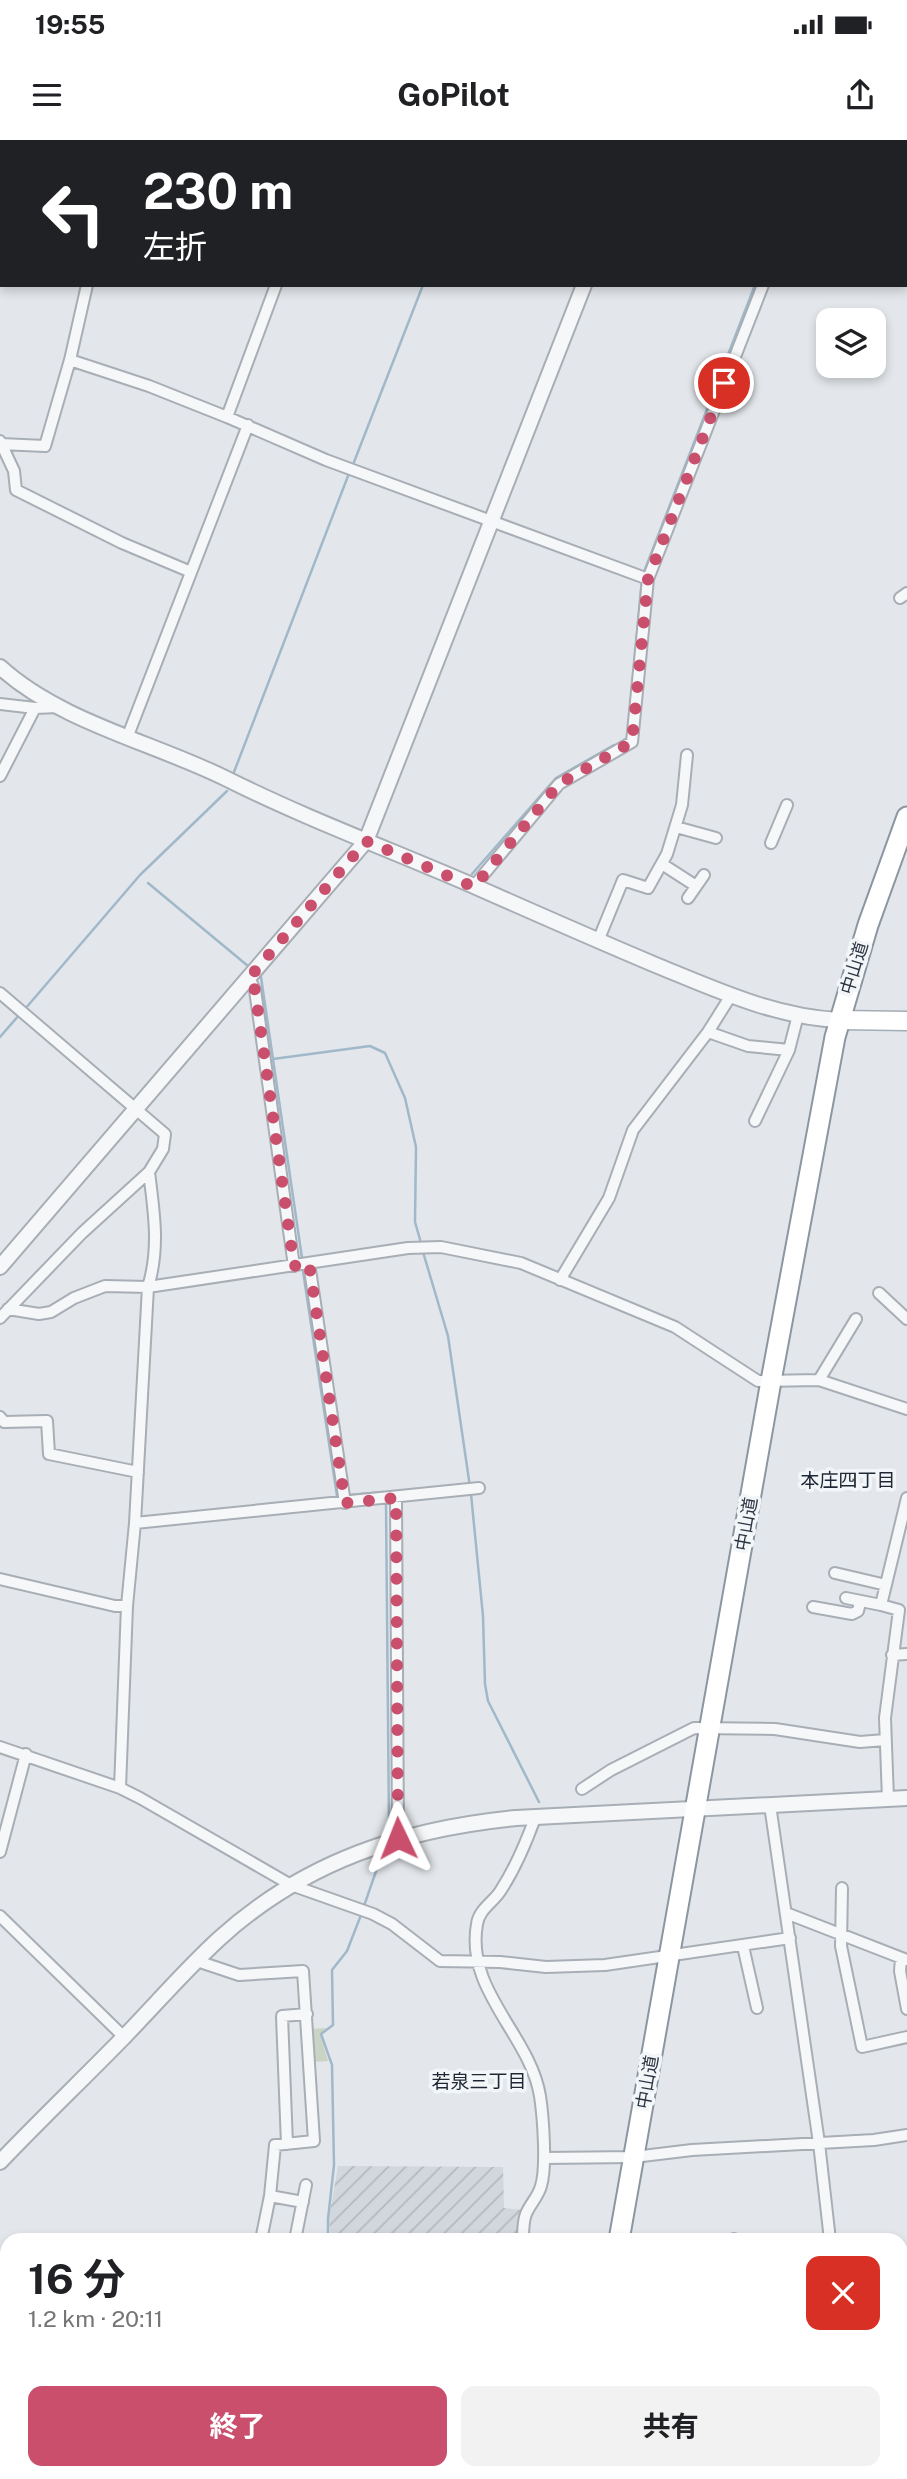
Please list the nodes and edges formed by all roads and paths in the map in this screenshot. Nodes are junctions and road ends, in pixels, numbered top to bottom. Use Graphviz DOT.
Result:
graph roads {
  1 [pos="87,287"];
  2 [pos="275,287"];
  3 [pos="583,287"];
  4 [pos="762,287"];
  5 [pos="70,360"];
  6 [pos="227,416"];
  7 [pos="248,425"];
  8 [pos="1,443"];
  9 [pos="492,522"];
  10 [pos="191,572"];
  11 [pos="648,579"];
  12 [pos="0,667"];
  13 [pos="0,704"];
  14 [pos="61,707"];
  15 [pos="35,708"];
  16 [pos="127,738"];
  17 [pos="687,755"];
  18 [pos="0,776"];
  19 [pos="787,805"];
  20 [pos="907,817"];
  21 [pos="676,827"];
  22 [pos="716,838"];
  23 [pos="366,841"];
  24 [pos="771,843"];
  25 [pos="662,864"];
  26 [pos="704,875"];
  27 [pos="696,886"];
  28 [pos="474,887"];
  29 [pos="688,898"];
  30 [pos="598,941"];
  31 [pos="249,978"];
  32 [pos="0,993"];
  33 [pos="730,997"];
  34 [pos="798,1015"];
  35 [pos="839,1020"];
  36 [pos="907,1021"];
  37 [pos="708,1032"];
  38 [pos="789,1050"];
  39 [pos="135,1110"];
  40 [pos="755,1121"];
  41 [pos="149,1172"];
  42 [pos="309,1263"];
  43 [pos="294,1266"];
  44 [pos="0,1267"];
  45 [pos="560,1280"];
  46 [pos="148,1287"];
  47 [pos="879,1293"];
  48 [pos="8,1309"];
  49 [pos="0,1318"];
  50 [pos="856,1319"];
  51 [pos="907,1319"];
  52 [pos="819,1380"];
  53 [pos="771,1381"];
  54 [pos="907,1409"];
  55 [pos="0,1417"];
  56 [pos="138,1472"];
  57 [pos="479,1488"];
  58 [pos="396,1498"];
  59 [pos="907,1498"];
  60 [pos="345,1503"];
  61 [pos="905,1510"];
  62 [pos="135,1523"];
  63 [pos="894,1558"];
  64 [pos="907,1558"];
  65 [pos="835,1573"];
  66 [pos="0,1579"];
  67 [pos="887,1585"];
  68 [pos="846,1598"];
  69 [pos="860,1602"];
  70 [pos="881,1605"];
  71 [pos="127,1606"];
  72 [pos="813,1608"];
  73 [pos="903,1609"];
  74 [pos="907,1654"];
  75 [pos="892,1655"];
  76 [pos="710,1729"];
  77 [pos="885,1740"];
  78 [pos="0,1747"];
  79 [pos="26,1754"];
  80 [pos="120,1788"];
  81 [pos="582,1789"];
  82 [pos="907,1798"];
  83 [pos="888,1799"];
  84 [pos="770,1805"];
  85 [pos="695,1810"];
  86 [pos="536,1818"];
  87 [pos="398,1838"];
  88 [pos="0,1852"];
  89 [pos="290,1885"];
  90 [pos="842,1888"];
  91 [pos="786,1913"];
  92 [pos="0,1916"];
  93 [pos="841,1934"];
  94 [pos="790,1938"];
  95 [pos="743,1946"];
  96 [pos="669,1956"];
  97 [pos="904,1959"];
  98 [pos="197,1961"];
  99 [pos="478,1961"];
  100 [pos="757,2008"];
  101 [pos="907,2009"];
  102 [pos="307,2014"];
  103 [pos="124,2037"];
  104 [pos="907,2037"];
  105 [pos="907,2135"];
  106 [pos="819,2143"];
  107 [pos="287,2144"];
  108 [pos="634,2157"];
  109 [pos="545,2158"];
  110 [pos="0,2162"];
  111 [pos="306,2185"];
  112 [pos="270,2196"];
  113 [pos="303,2202"];
  114 [pos="262,2233"];
  115 [pos="296,2233"];
  116 [pos="524,2233"];
  117 [pos="620,2233"];
  118 [pos="829,2233"];
  1 -- 5 [label="street"];
  2 -- 6 [label="street"];
  3 -- 9 [label="street"];
  4 -- 11 [label="street"];
  5 -- 6 [label="street"];
  5 -- 8 [label="street"];
  6 -- 7 [label="street"];
  7 -- 9 [label="street"];
  7 -- 10 [label="street"];
  8 -- 10 [label="street"];
  9 -- 11 [label="street"];
  9 -- 23 [label="street"];
  10 -- 16 [label="street"];
  11 -- 28 [label="street"];
  12 -- 14 [label="street"];
  13 -- 15 [label="street"];
  14 -- 15 [label="street"];
  14 -- 16 [label="street"];
  15 -- 18 [label="street"];
  16 -- 23 [label="street"];
  17 -- 21 [label="street"];
  19 -- 24 [label="street"];
  20 -- 35 [label="highway, 中山道"];
  21 -- 22 [label="street"];
  21 -- 25 [label="street"];
  23 -- 28 [label="street"];
  23 -- 31 [label="street"];
  25 -- 27 [label="street"];
  25 -- 30 [label="street"];
  26 -- 27 [label="street"];
  27 -- 29 [label="street"];
  28 -- 30 [label="street"];
  30 -- 33 [label="street"];
  31 -- 39 [label="street"];
  31 -- 43 [label="street"];
  32 -- 39 [label="street"];
  33 -- 34 [label="street"];
  33 -- 37 [label="street"];
  34 -- 35 [label="street"];
  34 -- 38 [label="street"];
  35 -- 36 [label="main road"];
  35 -- 53 [label="highway, 中山道"];
  37 -- 38 [label="street"];
  37 -- 45 [label="street"];
  38 -- 40 [label="street"];
  39 -- 41 [label="street"];
  39 -- 44 [label="street"];
  41 -- 46 [label="street"];
  41 -- 48 [label="street"];
  42 -- 43 [label="street"];
  42 -- 45 [label="street"];
  42 -- 60 [label="street"];
  43 -- 46 [label="street"];
  45 -- 53 [label="street"];
  46 -- 48 [label="street"];
  46 -- 56 [label="street"];
  47 -- 51 [label="street"];
  48 -- 49 [label="street"];
  50 -- 52 [label="street"];
  52 -- 53 [label="street"];
  52 -- 54 [label="street"];
  53 -- 76 [label="highway, 中山道"];
  55 -- 56 [label="street"];
  56 -- 62 [label="street"];
  57 -- 58 [label="street"];
  58 -- 60 [label="street"];
  58 -- 87 [label="street"];
  59 -- 61 [label="street"];
  60 -- 62 [label="street"];
  61 -- 63 [label="street"];
  62 -- 71 [label="street"];
  63 -- 64 [label="street"];
  63 -- 67 [label="street"];
  65 -- 67 [label="street"];
  66 -- 71 [label="street"];
  67 -- 70 [label="street"];
  68 -- 69 [label="street"];
  69 -- 70 [label="street"];
  69 -- 72 [label="street"];
  70 -- 73 [label="street"];
  71 -- 80 [label="street"];
  73 -- 75 [label="street"];
  74 -- 75 [label="street"];
  75 -- 77 [label="street"];
  76 -- 77 [label="street"];
  76 -- 81 [label="street"];
  76 -- 85 [label="highway, 中山道"];
  77 -- 83 [label="street"];
  78 -- 79 [label="street"];
  79 -- 80 [label="street"];
  79 -- 88 [label="street"];
  80 -- 89 [label="street"];
  82 -- 83 [label="street"];
  83 -- 84 [label="street"];
  84 -- 85 [label="street"];
  84 -- 91 [label="street"];
  85 -- 86 [label="street"];
  85 -- 96 [label="highway, 中山道"];
  86 -- 87 [label="street"];
  86 -- 99 [label="street"];
  87 -- 89 [label="street"];
  89 -- 98 [label="street"];
  89 -- 99 [label="street"];
  90 -- 93 [label="street"];
  91 -- 93 [label="street"];
  91 -- 94 [label="street"];
  92 -- 103 [label="street"];
  93 -- 97 [label="street"];
  93 -- 104 [label="street"];
  94 -- 95 [label="street"];
  94 -- 106 [label="street"];
  95 -- 96 [label="street"];
  95 -- 100 [label="street"];
  96 -- 99 [label="street"];
  96 -- 108 [label="highway, 中山道"];
  97 -- 101 [label="street"];
  98 -- 102 [label="street"];
  98 -- 103 [label="street"];
  99 -- 109 [label="street"];
  102 -- 107 [label="street"];
  102 -- 107 [label="street"];
  103 -- 110 [label="street"];
  105 -- 106 [label="street"];
  106 -- 108 [label="street"];
  106 -- 118 [label="street"];
  107 -- 112 [label="street"];
  108 -- 109 [label="street"];
  108 -- 117 [label="highway, 中山道"];
  109 -- 116 [label="street"];
  111 -- 113 [label="street"];
  112 -- 113 [label="street"];
  112 -- 114 [label="street"];
  113 -- 115 [label="street"];
}
